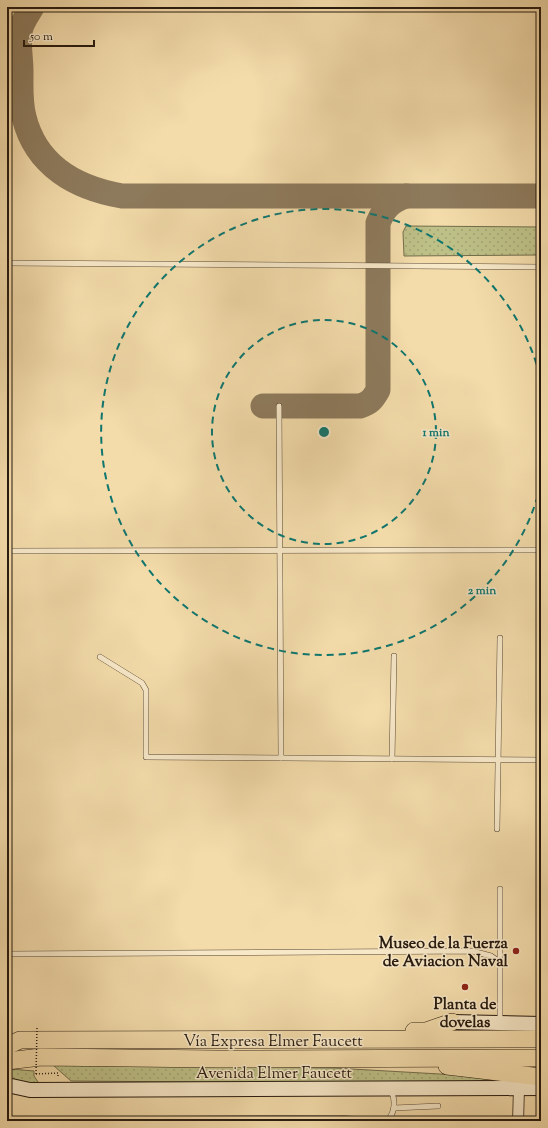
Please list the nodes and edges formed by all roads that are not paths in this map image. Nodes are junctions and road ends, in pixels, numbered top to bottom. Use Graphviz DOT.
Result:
graph roads {
  1 [pos="7,263"];
  2 [pos="541,267"];
  3 [pos="278,406"];
  4 [pos="280,550"];
  5 [pos="541,550"];
  6 [pos="7,551"];
  7 [pos="500,638"];
  8 [pos="394,656"];
  9 [pos="100,657"];
  10 [pos="281,758"];
  11 [pos="392,759"];
  12 [pos="499,760"];
  13 [pos="541,760"];
  14 [pos="497,830"];
  15 [pos="500,889"];
  16 [pos="7,954"];
  17 [pos="500,962"];
  18 [pos="452,1022"];
  19 [pos="500,1023"];
  20 [pos="541,1024"];
  21 [pos="541,1039"];
  22 [pos="342,1040"];
  23 [pos="7,1046"];
  24 [pos="392,1058"];
  25 [pos="541,1058"];
  26 [pos="7,1061"];
  27 [pos="541,1077"];
  28 [pos="7,1085"];
  29 [pos="519,1088"];
  30 [pos="541,1088"];
  31 [pos="389,1089"];
  32 [pos="438,1106"];
  33 [pos="394,1108"];
  34 [pos="164,1119"];
  35 [pos="372,1120"];
  36 [pos="387,1121"];
  37 [pos="518,1121"];
  1 -- 2 [label="lane"];
  3 -- 4 [label="lane"];
  4 -- 5 [label="lane"];
  4 -- 6 [label="lane"];
  4 -- 10 [label="lane"];
  7 -- 12 [label="lane"];
  8 -- 11 [label="lane"];
  9 -- 10 [label="lane"];
  10 -- 11 [label="lane"];
  11 -- 12 [label="lane"];
  12 -- 13 [label="lane"];
  12 -- 14 [label="lane"];
  15 -- 17 [label="lane"];
  16 -- 17 [label="lane"];
  17 -- 19 [label="lane"];
  18 -- 19 [label="main road"];
  18 -- 22 [label="highway"];
  19 -- 20 [label="main road"];
  21 -- 22 [label="highway, Vía Expresa Elmer Faucett"];
  22 -- 23 [label="highway, Vía Expresa Elmer Faucett"];
  24 -- 25 [label="highway, Vía Expresa Elmer Faucett"];
  24 -- 26 [label="highway, Vía Expresa Elmer Faucett"];
  24 -- 27 [label="highway"];
  28 -- 31 [label="main road, Avenida Elmer Faucett"];
  29 -- 30 [label="main road, Avenida Elmer Faucett"];
  29 -- 31 [label="main road, Avenida Elmer Faucett"];
  29 -- 37 [label="street"];
  31 -- 33 [label="lane"];
  32 -- 33 [label="lane"];
  33 -- 36 [label="lane"];
  34 -- 35 [label="lane"];
  35 -- 36 [label="lane"];
}
